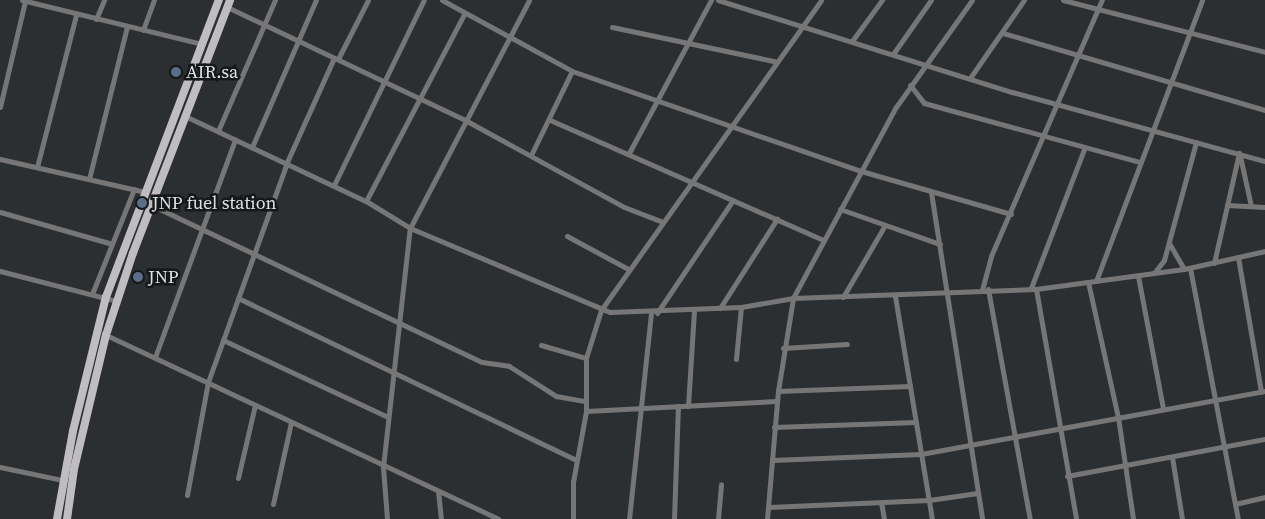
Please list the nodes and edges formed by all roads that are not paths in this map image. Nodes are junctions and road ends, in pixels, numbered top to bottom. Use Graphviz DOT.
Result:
graph roads {
  1 [pos="23,0"];
  2 [pos="104,0"];
  3 [pos="154,0"];
  4 [pos="219,0"];
  5 [pos="276,0"];
  6 [pos="316,0"];
  7 [pos="368,0"];
  8 [pos="424,0"];
  9 [pos="442,0"];
  10 [pos="528,0"];
  11 [pos="711,0"];
  12 [pos="718,0"];
  13 [pos="821,0"];
  14 [pos="882,0"];
  15 [pos="931,0"];
  16 [pos="972,0"];
  17 [pos="1024,0"];
  18 [pos="1063,0"];
  19 [pos="1102,0"];
  20 [pos="1202,0"];
  21 [pos="228,4"];
  22 [pos="1098,9"];
  23 [pos="464,14"];
  24 [pos="76,15"];
  25 [pos="96,19"];
  26 [pos="263,24"];
  27 [pos="612,26"];
  28 [pos="799,26"];
  29 [pos="127,27"];
  30 [pos="143,30"];
  31 [pos="1190,32"];
  32 [pos="1003,33"];
  33 [pos="507,39"];
  34 [pos="297,40"];
  35 [pos="852,41"];
  36 [pos="689,42"];
  37 [pos="202,44"];
  38 [pos="1265,52"];
  39 [pos="893,54"];
  40 [pos="1077,55"];
  41 [pos="336,59"];
  42 [pos="774,61"];
  43 [pos="925,66"];
  44 [pos="572,71"];
  45 [pos="970,78"];
  46 [pos="386,82"];
  47 [pos="1170,83"];
  48 [pos="910,85"];
  49 [pos="420,98"];
  50 [pos="657,100"];
  51 [pos="1056,103"];
  52 [pos="0,107"];
  53 [pos="1265,110"];
  54 [pos="185,116"];
  55 [pos="465,120"];
  56 [pos="550,120"];
  57 [pos="734,124"];
  58 [pos="1153,128"];
  59 [pos="218,131"];
  60 [pos="1043,138"];
  61 [pos="235,139"];
  62 [pos="1196,142"];
  63 [pos="252,147"];
  64 [pos="1084,149"];
  65 [pos="629,153"];
  66 [pos="1239,154"];
  67 [pos="531,155"];
  68 [pos="0,158"];
  69 [pos="1265,161"];
  70 [pos="287,162"];
  71 [pos="1140,162"];
  72 [pos="37,167"];
  73 [pos="861,172"];
  74 [pos="89,179"];
  75 [pos="691,181"];
  76 [pos="334,185"];
  77 [pos="134,189"];
  78 [pos="144,192"];
  79 [pos="931,192"];
  80 [pos="733,200"];
  81 [pos="366,201"];
  82 [pos="1228,204"];
  83 [pos="151,205"];
  84 [pos="1251,206"];
  85 [pos="1265,207"];
  86 [pos="840,209"];
  87 [pos="0,212"];
  88 [pos="1011,214"];
  89 [pos="777,220"];
  90 [pos="662,221"];
  91 [pos="885,225"];
  92 [pos="410,228"];
  93 [pos="204,231"];
  94 [pos="567,236"];
  95 [pos="824,240"];
  96 [pos="1169,243"];
  97 [pos="112,244"];
  98 [pos="940,244"];
  99 [pos="1265,251"];
  100 [pos="253,253"];
  101 [pos="1238,257"];
  102 [pos="1214,263"];
  103 [pos="628,269"];
  104 [pos="1187,269"];
  105 [pos="0,271"];
  106 [pos="1152,274"];
  107 [pos="1138,276"];
  108 [pos="1096,281"];
  109 [pos="1088,282"];
  110 [pos="988,289"];
  111 [pos="1034,289"];
  112 [pos="982,290"];
  113 [pos="92,294"];
  114 [pos="946,294"];
  115 [pos="895,296"];
  116 [pos="106,297"];
  117 [pos="844,297"];
  118 [pos="238,298"];
  119 [pos="793,298"];
  120 [pos="117,301"];
  121 [pos="741,307"];
  122 [pos="720,308"];
  123 [pos="601,310"];
  124 [pos="694,310"];
  125 [pos="651,313"];
  126 [pos="657,313"];
  127 [pos="399,323"];
  128 [pos="106,335"];
  129 [pos="223,340"];
  130 [pos="847,344"];
  131 [pos="541,345"];
  132 [pos="784,348"];
  133 [pos="155,357"];
  134 [pos="586,358"];
  135 [pos="736,358"];
  136 [pos="392,372"];
  137 [pos="208,382"];
  138 [pos="910,386"];
  139 [pos="778,391"];
  140 [pos="1263,392"];
  141 [pos="1215,398"];
  142 [pos="584,401"];
  143 [pos="777,401"];
  144 [pos="255,405"];
  145 [pos="678,406"];
  146 [pos="688,406"];
  147 [pos="641,408"];
  148 [pos="1164,408"];
  149 [pos="586,411"];
  150 [pos="388,417"];
  151 [pos="1118,417"];
  152 [pos="291,422"];
  153 [pos="916,422"];
  154 [pos="774,427"];
  155 [pos="1058,429"];
  156 [pos="1016,435"];
  157 [pos="1265,439"];
  158 [pos="970,445"];
  159 [pos="1224,448"];
  160 [pos="922,454"];
  161 [pos="1172,457"];
  162 [pos="576,460"];
  163 [pos="772,460"];
  164 [pos="1125,465"];
  165 [pos="0,467"];
  166 [pos="383,467"];
  167 [pos="1067,476"];
  168 [pos="238,478"];
  169 [pos="62,480"];
  170 [pos="721,484"];
  171 [pos="438,491"];
  172 [pos="977,493"];
  173 [pos="187,495"];
  174 [pos="1265,497"];
  175 [pos="929,500"];
  176 [pos="881,502"];
  177 [pos="274,504"];
  178 [pos="1235,504"];
  179 [pos="769,507"];
  180 [pos="491,518"];
  181 [pos="57,519"];
  182 [pos="67,519"];
  183 [pos="387,519"];
  184 [pos="441,519"];
  185 [pos="498,519"];
  186 [pos="573,519"];
  187 [pos="628,519"];
  188 [pos="674,519"];
  189 [pos="718,519"];
  190 [pos="767,519"];
  191 [pos="884,519"];
  192 [pos="932,519"];
  193 [pos="982,519"];
  194 [pos="1030,519"];
  195 [pos="1076,519"];
  196 [pos="1133,519"];
  197 [pos="1182,519"];
  198 [pos="1238,519"];
  1 -- 24 [label="street"];
  1 -- 52 [label="street"];
  2 -- 25 [label="street"];
  3 -- 30 [label="street"];
  4 -- 37 [label="main road"];
  5 -- 26 [label="street"];
  6 -- 34 [label="street"];
  7 -- 41 [label="street"];
  8 -- 46 [label="street"];
  9 -- 23 [label="street"];
  10 -- 33 [label="street"];
  11 -- 36 [label="street"];
  12 -- 28 [label="street"];
  13 -- 28 [label="street"];
  14 -- 35 [label="street"];
  15 -- 39 [label="street"];
  16 -- 43 [label="street"];
  17 -- 32 [label="street"];
  18 -- 22 [label="street"];
  19 -- 22 [label="street"];
  20 -- 31 [label="street"];
  21 -- 26 [label="street"];
  21 -- 54 [label="main road"];
  22 -- 31 [label="street"];
  22 -- 40 [label="street"];
  23 -- 33 [label="street"];
  23 -- 49 [label="street"];
  24 -- 25 [label="street"];
  24 -- 72 [label="street"];
  25 -- 29 [label="street"];
  26 -- 34 [label="street"];
  26 -- 59 [label="street"];
  27 -- 36 [label="street"];
  28 -- 35 [label="street"];
  28 -- 42 [label="street"];
  29 -- 30 [label="street"];
  29 -- 74 [label="street"];
  30 -- 37 [label="street"];
  31 -- 38 [label="street"];
  31 -- 47 [label="street"];
  32 -- 40 [label="street"];
  32 -- 45 [label="street"];
  33 -- 44 [label="street"];
  33 -- 55 [label="street"];
  34 -- 41 [label="street"];
  34 -- 63 [label="street"];
  35 -- 39 [label="street"];
  36 -- 42 [label="street"];
  36 -- 50 [label="street"];
  37 -- 78 [label="main road"];
  39 -- 43 [label="street"];
  40 -- 47 [label="street"];
  40 -- 51 [label="street"];
  41 -- 46 [label="street"];
  41 -- 70 [label="street"];
  42 -- 57 [label="street"];
  43 -- 45 [label="street"];
  43 -- 48 [label="street"];
  44 -- 50 [label="street"];
  44 -- 56 [label="street"];
  45 -- 51 [label="street"];
  46 -- 49 [label="street"];
  46 -- 76 [label="street"];
  47 -- 53 [label="street"];
  47 -- 58 [label="street"];
  48 -- 60 [label="street"];
  48 -- 73 [label="street"];
  49 -- 55 [label="street"];
  49 -- 81 [label="street"];
  50 -- 57 [label="street"];
  50 -- 65 [label="street"];
  51 -- 58 [label="street"];
  51 -- 60 [label="street"];
  54 -- 59 [label="street"];
  54 -- 83 [label="main road"];
  55 -- 67 [label="street"];
  55 -- 92 [label="street"];
  56 -- 65 [label="street"];
  56 -- 67 [label="street"];
  57 -- 73 [label="street"];
  57 -- 75 [label="street"];
  58 -- 62 [label="street"];
  58 -- 71 [label="street"];
  59 -- 61 [label="street"];
  60 -- 64 [label="street"];
  60 -- 88 [label="street"];
  61 -- 63 [label="street"];
  61 -- 93 [label="street"];
  62 -- 66 [label="street"];
  62 -- 96 [label="street"];
  63 -- 70 [label="street"];
  64 -- 71 [label="street"];
  64 -- 111 [label="street"];
  65 -- 75 [label="street"];
  66 -- 69 [label="street"];
  66 -- 82 [label="street"];
  66 -- 84 [label="street"];
  67 -- 90 [label="street"];
  68 -- 72 [label="street"];
  70 -- 76 [label="street"];
  70 -- 100 [label="street"];
  71 -- 108 [label="street"];
  72 -- 74 [label="street"];
  73 -- 79 [label="street"];
  73 -- 86 [label="street"];
  74 -- 77 [label="street"];
  75 -- 80 [label="street"];
  75 -- 90 [label="street"];
  76 -- 81 [label="street"];
  77 -- 78 [label="street"];
  77 -- 97 [label="street"];
  78 -- 116 [label="main road"];
  79 -- 88 [label="street"];
  79 -- 98 [label="street"];
  80 -- 89 [label="street"];
  80 -- 126 [label="street"];
  81 -- 92 [label="street"];
  82 -- 84 [label="street"];
  82 -- 102 [label="street"];
  83 -- 93 [label="street"];
  83 -- 120 [label="main road"];
  84 -- 85 [label="street"];
  86 -- 91 [label="street"];
  86 -- 95 [label="street"];
  87 -- 97 [label="street"];
  88 -- 112 [label="street"];
  89 -- 95 [label="street"];
  89 -- 122 [label="street"];
  90 -- 103 [label="street"];
  91 -- 98 [label="street"];
  91 -- 117 [label="street"];
  92 -- 123 [label="street"];
  92 -- 127 [label="street"];
  93 -- 100 [label="street"];
  93 -- 133 [label="street"];
  94 -- 103 [label="street"];
  95 -- 119 [label="street"];
  96 -- 104 [label="street"];
  96 -- 106 [label="street"];
  97 -- 113 [label="street"];
  98 -- 114 [label="street"];
  99 -- 101 [label="street"];
  100 -- 118 [label="street"];
  100 -- 127 [label="street"];
  101 -- 102 [label="street"];
  101 -- 140 [label="street"];
  102 -- 104 [label="street"];
  103 -- 123 [label="street"];
  104 -- 106 [label="street"];
  104 -- 141 [label="street"];
  105 -- 113 [label="street"];
  106 -- 107 [label="street"];
  107 -- 108 [label="street"];
  107 -- 148 [label="street"];
  108 -- 109 [label="street"];
  109 -- 111 [label="street"];
  109 -- 151 [label="street"];
  110 -- 111 [label="street"];
  110 -- 112 [label="street"];
  110 -- 156 [label="street"];
  111 -- 155 [label="street"];
  112 -- 114 [label="street"];
  113 -- 116 [label="street"];
  114 -- 115 [label="street"];
  114 -- 158 [label="street"];
  115 -- 117 [label="street"];
  115 -- 138 [label="street"];
  116 -- 120 [label="street"];
  116 -- 169 [label="main road"];
  117 -- 119 [label="street"];
  118 -- 129 [label="street"];
  118 -- 136 [label="street"];
  119 -- 121 [label="street"];
  119 -- 132 [label="street"];
  120 -- 128 [label="main road"];
  121 -- 122 [label="street"];
  121 -- 135 [label="street"];
  122 -- 124 [label="street"];
  123 -- 125 [label="street"];
  123 -- 134 [label="street"];
  124 -- 126 [label="street"];
  124 -- 146 [label="street"];
  125 -- 126 [label="street"];
  125 -- 147 [label="street"];
  127 -- 136 [label="street"];
  127 -- 142 [label="street"];
  128 -- 133 [label="street"];
  128 -- 182 [label="main road"];
  129 -- 137 [label="street"];
  129 -- 150 [label="street"];
  130 -- 132 [label="street"];
  131 -- 134 [label="street"];
  132 -- 139 [label="street"];
  133 -- 137 [label="street"];
  134 -- 142 [label="street"];
  136 -- 150 [label="street"];
  136 -- 162 [label="street"];
  137 -- 144 [label="street"];
  137 -- 173 [label="street"];
  138 -- 139 [label="street"];
  138 -- 153 [label="street"];
  139 -- 143 [label="street"];
  140 -- 141 [label="street"];
  141 -- 148 [label="street"];
  141 -- 159 [label="street"];
  142 -- 149 [label="street"];
  143 -- 146 [label="street"];
  143 -- 154 [label="street"];
  144 -- 152 [label="street"];
  144 -- 168 [label="street"];
  145 -- 146 [label="street"];
  145 -- 147 [label="street"];
  145 -- 188 [label="street"];
  147 -- 149 [label="street"];
  147 -- 187 [label="street"];
  148 -- 151 [label="street"];
  149 -- 162 [label="street"];
  150 -- 166 [label="street"];
  151 -- 155 [label="street"];
  151 -- 164 [label="street"];
  152 -- 166 [label="street"];
  152 -- 177 [label="street"];
  153 -- 154 [label="street"];
  153 -- 160 [label="street"];
  154 -- 163 [label="street"];
  155 -- 156 [label="street"];
  155 -- 167 [label="street"];
  156 -- 158 [label="street"];
  156 -- 194 [label="street"];
  157 -- 159 [label="street"];
  158 -- 160 [label="street"];
  158 -- 172 [label="street"];
  159 -- 161 [label="street"];
  159 -- 178 [label="street"];
  160 -- 163 [label="street"];
  160 -- 175 [label="street"];
  161 -- 164 [label="street"];
  161 -- 197 [label="street"];
  162 -- 186 [label="street"];
  163 -- 179 [label="street"];
  164 -- 167 [label="street"];
  164 -- 196 [label="street"];
  165 -- 169 [label="street"];
  166 -- 171 [label="street"];
  166 -- 183 [label="street"];
  167 -- 195 [label="street"];
  169 -- 181 [label="main road"];
  170 -- 189 [label="street"];
  171 -- 180 [label="street"];
  171 -- 184 [label="street"];
  172 -- 175 [label="street"];
  172 -- 193 [label="street"];
  174 -- 178 [label="street"];
  175 -- 176 [label="street"];
  175 -- 192 [label="street"];
  176 -- 179 [label="street"];
  176 -- 191 [label="street"];
  178 -- 198 [label="street"];
  179 -- 190 [label="street"];
  180 -- 185 [label="street"];
}
